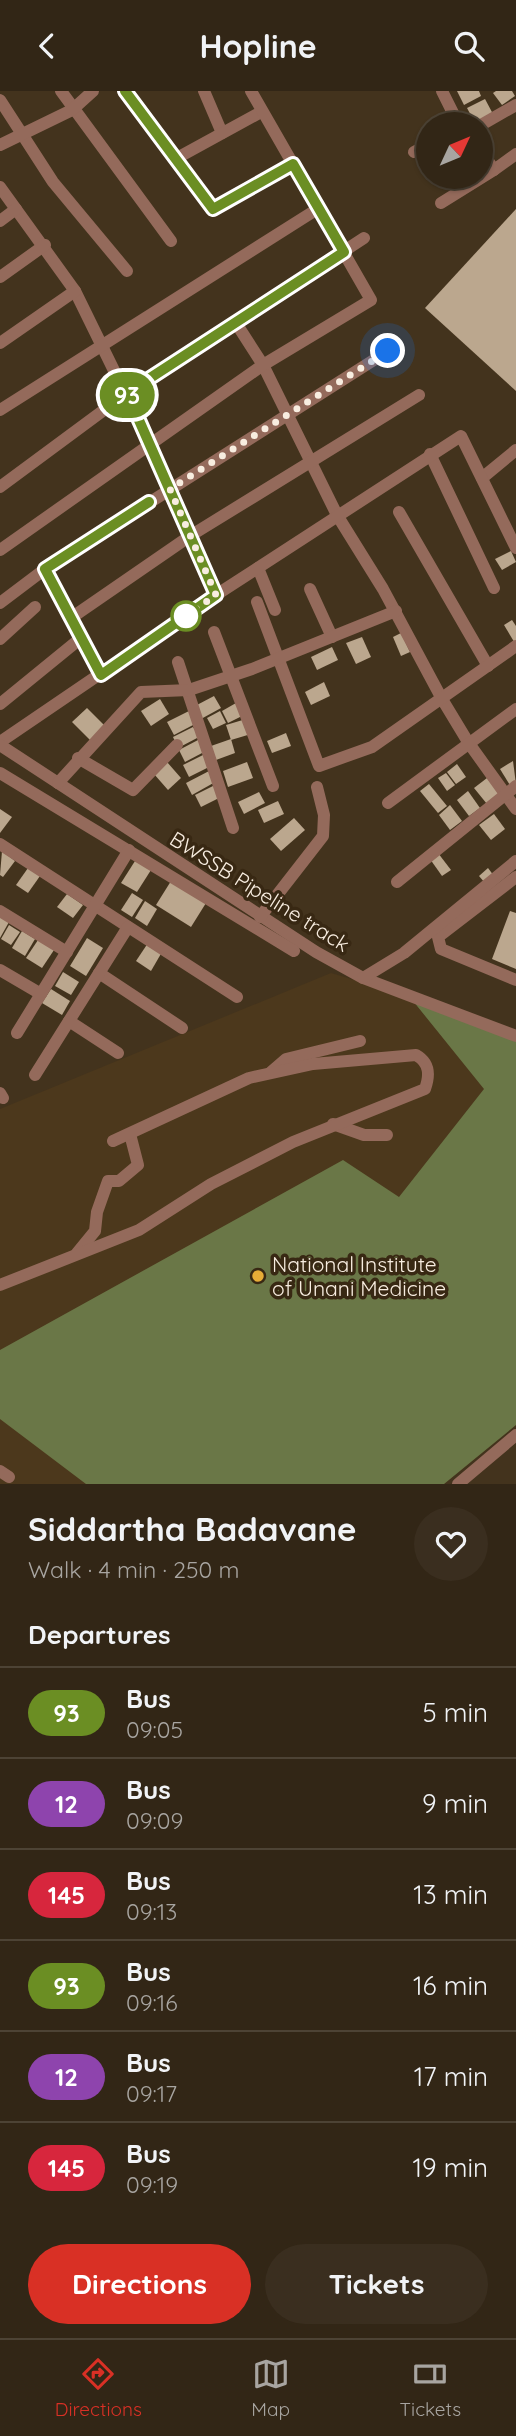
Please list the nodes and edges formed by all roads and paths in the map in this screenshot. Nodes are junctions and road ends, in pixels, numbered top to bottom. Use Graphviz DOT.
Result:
graph roads {
  1 [pos="61,91"];
  2 [pos="93,91"];
  3 [pos="125,91"];
  4 [pos="204,91"];
  5 [pos="251,91"];
  6 [pos="442,91"];
  7 [pos="0,100"];
  8 [pos="516,104"];
  9 [pos="72,110"];
  10 [pos="261,112"];
  11 [pos="452,112"];
  12 [pos="494,117"];
  13 [pos="222,133"];
  14 [pos="21,134"];
  15 [pos="0,145"];
  16 [pos="516,154"];
  17 [pos="177,158"];
  18 [pos="293,164"];
  19 [pos="494,170"];
  20 [pos="0,187"];
  21 [pos="463,189"];
  22 [pos="441,203"];
  23 [pos="318,208"];
  24 [pos="16,209"];
  25 [pos="0,221"];
  26 [pos="364,238"];
  27 [pos="171,241"];
  28 [pos="45,245"];
  29 [pos="344,252"];
  30 [pos="127,271"];
  31 [pos="0,277"];
  32 [pos="75,291"];
  33 [pos="236,324"];
  34 [pos="0,342"];
  35 [pos="102,344"];
  36 [pos="388,351"];
  37 [pos="263,365"];
  38 [pos="127,393"];
  39 [pos="419,395"];
  40 [pos="0,410"];
  41 [pos="286,415"];
  42 [pos="150,444"];
  43 [pos="516,450"];
  44 [pos="430,454"];
  45 [pos="309,463"];
  46 [pos="482,478"];
  47 [pos="2,481"];
  48 [pos="170,489"];
  49 [pos="399,512"];
  50 [pos="337,515"];
  51 [pos="511,526"];
  52 [pos="190,536"];
  53 [pos="516,548"];
  54 [pos="0,550"];
  55 [pos="258,568"];
  56 [pos="45,569"];
  57 [pos="494,588"];
  58 [pos="310,589"];
  59 [pos="216,595"];
  60 [pos="257,602"];
  61 [pos="0,603"];
  62 [pos="35,607"];
  63 [pos="275,610"];
  64 [pos="396,611"];
  65 [pos="71,618"];
  66 [pos="214,632"];
  67 [pos="332,637"];
  68 [pos="81,638"];
  69 [pos="0,639"];
  70 [pos="516,646"];
  71 [pos="280,657"];
  72 [pos="178,662"];
  73 [pos="488,666"];
  74 [pos="101,675"];
  75 [pos="231,676"];
  76 [pos="189,690"];
  77 [pos="442,699"];
  78 [pos="0,704"];
  79 [pos="516,709"];
  80 [pos="468,742"];
  81 [pos="0,744"];
  82 [pos="177,745"];
  83 [pos="12,753"];
  84 [pos="78,758"];
  85 [pos="0,772"];
  86 [pos="58,783"];
  87 [pos="273,786"];
  88 [pos="317,787"];
  89 [pos="511,789"];
  90 [pos="388,803"];
  91 [pos="516,809"];
  92 [pos="233,828"];
  93 [pos="0,844"];
  94 [pos="129,849"];
  95 [pos="516,862"];
  96 [pos="516,877"];
  97 [pos="397,881"];
  98 [pos="95,905"];
  99 [pos="0,911"];
  100 [pos="260,917"];
  101 [pos="128,927"];
  102 [pos="294,951"];
  103 [pos="67,952"];
  104 [pos="0,970"];
  105 [pos="99,973"];
  106 [pos="363,978"];
  107 [pos="516,980"];
  108 [pos="41,994"];
  109 [pos="237,997"];
  110 [pos="69,1021"];
  111 [pos="183,1028"];
  112 [pos="17,1033"];
  113 [pos="516,1036"];
  114 [pos="360,1041"];
  115 [pos="118,1053"];
  116 [pos="268,1074"];
  117 [pos="35,1075"];
  118 [pos="333,1124"];
  119 [pos="130,1134"];
  120 [pos="387,1135"];
  121 [pos="113,1141"];
  122 [pos="78,1253"];
  123 [pos="0,1285"];
  124 [pos="516,1436"];
  125 [pos="458,1484"];
  1 -- 9 [label="street"];
  2 -- 9 [label="street"];
  3 -- 17 [label="street"];
  4 -- 13 [label="street"];
  5 -- 10 [label="street"];
  6 -- 11 [label="street"];
  7 -- 14 [label="street"];
  8 -- 12 [label="street"];
  9 -- 14 [label="street"];
  9 -- 27 [label="street"];
  10 -- 13 [label="street"];
  10 -- 18 [label="street"];
  13 -- 17 [label="street"];
  14 -- 15 [label="street"];
  14 -- 30 [label="street"];
  16 -- 19 [label="street"];
  17 -- 18 [label="street"];
  18 -- 23 [label="street"];
  20 -- 24 [label="street"];
  21 -- 22 [label="street"];
  23 -- 29 [label="street"];
  23 -- 35 [label="street"];
  24 -- 25 [label="street"];
  24 -- 28 [label="street"];
  26 -- 29 [label="street"];
  28 -- 31 [label="street"];
  28 -- 32 [label="street"];
  29 -- 33 [label="street"];
  29 -- 37 [label="street"];
  32 -- 34 [label="street"];
  32 -- 35 [label="street"];
  33 -- 37 [label="street"];
  33 -- 38 [label="street"];
  35 -- 38 [label="street"];
  35 -- 40 [label="street"];
  36 -- 41 [label="street"];
  37 -- 41 [label="street"];
  37 -- 42 [label="street"];
  38 -- 42 [label="street"];
  38 -- 47 [label="street"];
  39 -- 45 [label="street"];
  41 -- 45 [label="street"];
  41 -- 48 [label="street"];
  42 -- 48 [label="street"];
  42 -- 54 [label="street"];
  43 -- 46 [label="street"];
  44 -- 46 [label="street"];
  44 -- 50 [label="street"];
  44 -- 57 [label="street"];
  45 -- 50 [label="street"];
  45 -- 52 [label="street"];
  46 -- 51 [label="street"];
  48 -- 52 [label="street"];
  48 -- 56 [label="street"];
  49 -- 73 [label="street"];
  50 -- 55 [label="street"];
  50 -- 64 [label="street"];
  51 -- 53 [label="street"];
  52 -- 59 [label="street"];
  52 -- 65 [label="street"];
  55 -- 59 [label="street"];
  55 -- 63 [label="street"];
  56 -- 61 [label="street"];
  56 -- 65 [label="street"];
  58 -- 67 [label="street"];
  59 -- 74 [label="street"];
  60 -- 71 [label="street"];
  62 -- 69 [label="street"];
  64 -- 67 [label="street"];
  64 -- 77 [label="street"];
  65 -- 68 [label="street"];
  66 -- 75 [label="street"];
  67 -- 71 [label="street"];
  68 -- 74 [label="street"];
  68 -- 78 [label="street"];
  70 -- 73 [label="street"];
  71 -- 75 [label="street"];
  71 -- 77 [label="street"];
  72 -- 76 [label="street"];
  73 -- 77 [label="street"];
  74 -- 81 [label="street"];
  75 -- 76 [label="street"];
  75 -- 87 [label="street"];
  76 -- 84 [label="street"];
  76 -- 92 [label="street"];
  77 -- 80 [label="street"];
  79 -- 80 [label="street"];
  80 -- 89 [label="street"];
  80 -- 90 [label="street"];
  81 -- 83 [label="street, BWSSB Pipeline track"];
  82 -- 84 [label="street"];
  83 -- 85 [label="street"];
  83 -- 86 [label="street, BWSSB Pipeline track"];
  84 -- 86 [label="street"];
  85 -- 94 [label="street"];
  86 -- 100 [label="street, BWSSB Pipeline track"];
  88 -- 100 [label="street"];
  89 -- 91 [label="street"];
  89 -- 97 [label="street"];
  93 -- 98 [label="street"];
  94 -- 98 [label="street"];
  94 -- 102 [label="street"];
  95 -- 106 [label="street"];
  96 -- 107 [label="street"];
  98 -- 101 [label="street"];
  98 -- 103 [label="street"];
  99 -- 103 [label="street"];
  100 -- 106 [label="street, BWSSB Pipeline track"];
  101 -- 105 [label="street"];
  101 -- 109 [label="street"];
  103 -- 108 [label="street"];
  104 -- 108 [label="street"];
  105 -- 110 [label="street"];
  105 -- 111 [label="street"];
  106 -- 113 [label="street, BWSSB Pipeline track"];
  108 -- 112 [label="street"];
  110 -- 115 [label="street"];
  110 -- 117 [label="street"];
  114 -- 116 [label="street"];
  116 -- 118 [label="street"];
  116 -- 119 [label="street"];
  118 -- 120 [label="street"];
  118 -- 122 [label="street"];
  119 -- 121 [label="street"];
  119 -- 122 [label="street"];
  122 -- 123 [label="street"];
  124 -- 125 [label="street"];
}
